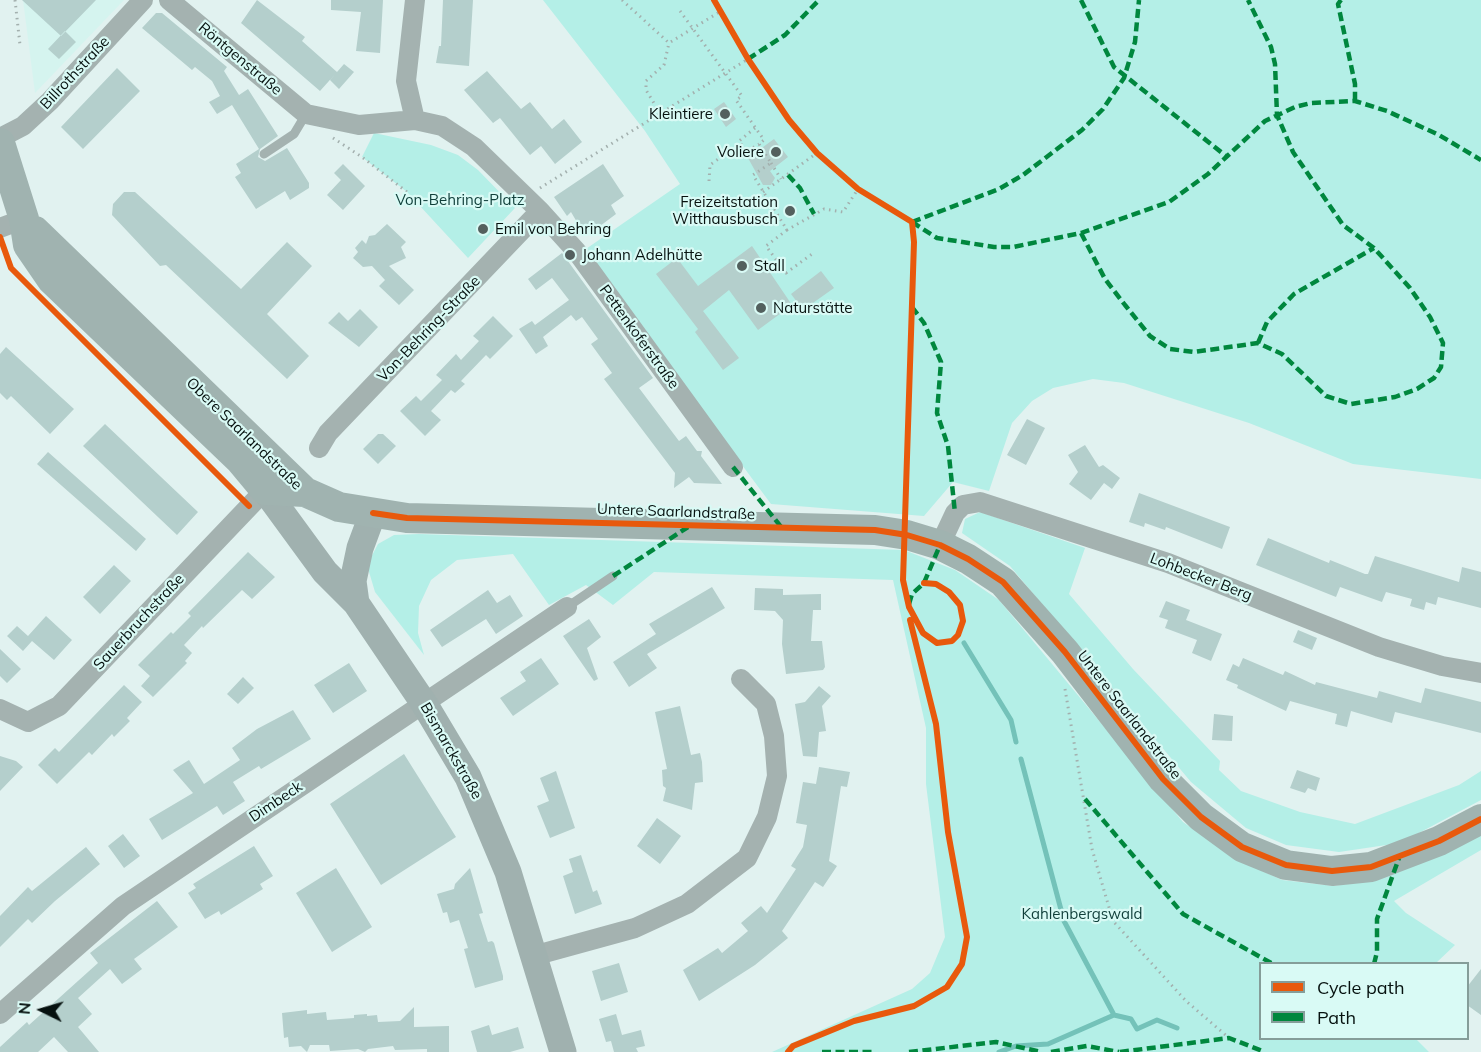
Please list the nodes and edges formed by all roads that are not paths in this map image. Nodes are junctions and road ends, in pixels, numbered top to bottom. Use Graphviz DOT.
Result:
graph roads {
  1 [pos="143,0"];
  2 [pos="169,0"];
  3 [pos="415,0"];
  4 [pos="309,115"];
  5 [pos="415,120"];
  6 [pos="0,138"];
  7 [pos="0,143"];
  8 [pos="264,154"];
  9 [pos="533,204"];
  10 [pos="9,211"];
  11 [pos="319,448"];
  12 [pos="733,467"];
  13 [pos="265,490"];
  14 [pos="305,492"];
  15 [pos="373,513"];
  16 [pos="940,545"];
  17 [pos="613,576"];
  18 [pos="356,603"];
  19 [pos="567,608"];
  20 [pos="1481,673"];
  21 [pos="741,679"];
  22 [pos="425,705"];
  23 [pos="0,709"];
  24 [pos="1481,819"];
  25 [pos="533,956"];
  26 [pos="0,1014"];
  27 [pos="563,1052"];
  1 -- 6 [label="street, Billrothstraße"];
  2 -- 4 [label="street, Röntgenstraße"];
  3 -- 5 [label="street"];
  4 -- 5 [label="street"];
  4 -- 8 [label="lane"];
  5 -- 9 [label="street"];
  7 -- 10 [label="main road, Obere Saarlandstraße"];
  9 -- 11 [label="street, Von-Behring-Straße"];
  9 -- 12 [label="street, Pettenkoferstraße"];
  10 -- 13 [label="main road, Obere Saarlandstraße"];
  10 -- 14 [label="main road, Obere Saarlandstraße"];
  13 -- 14 [label="main road, Obere Saarlandstraße"];
  13 -- 18 [label="main road, Bismarckstraße"];
  13 -- 23 [label="street, Sauerbruchstraße"];
  14 -- 15 [label="main road, Untere Saarlandstraße"];
  15 -- 16 [label="main road, Untere Saarlandstraße"];
  15 -- 18 [label="main road"];
  16 -- 20 [label="street, Lohbecker Berg"];
  16 -- 24 [label="main road, Untere Saarlandstraße"];
  17 -- 19 [label="lane"];
  18 -- 22 [label="main road, Bismarckstraße"];
  19 -- 22 [label="street, Dimbeck"];
  21 -- 25 [label="street"];
  22 -- 25 [label="main road, Bismarckstraße"];
  22 -- 26 [label="street, Dimbeck"];
  25 -- 27 [label="main road, Bismarckstraße"];
}
